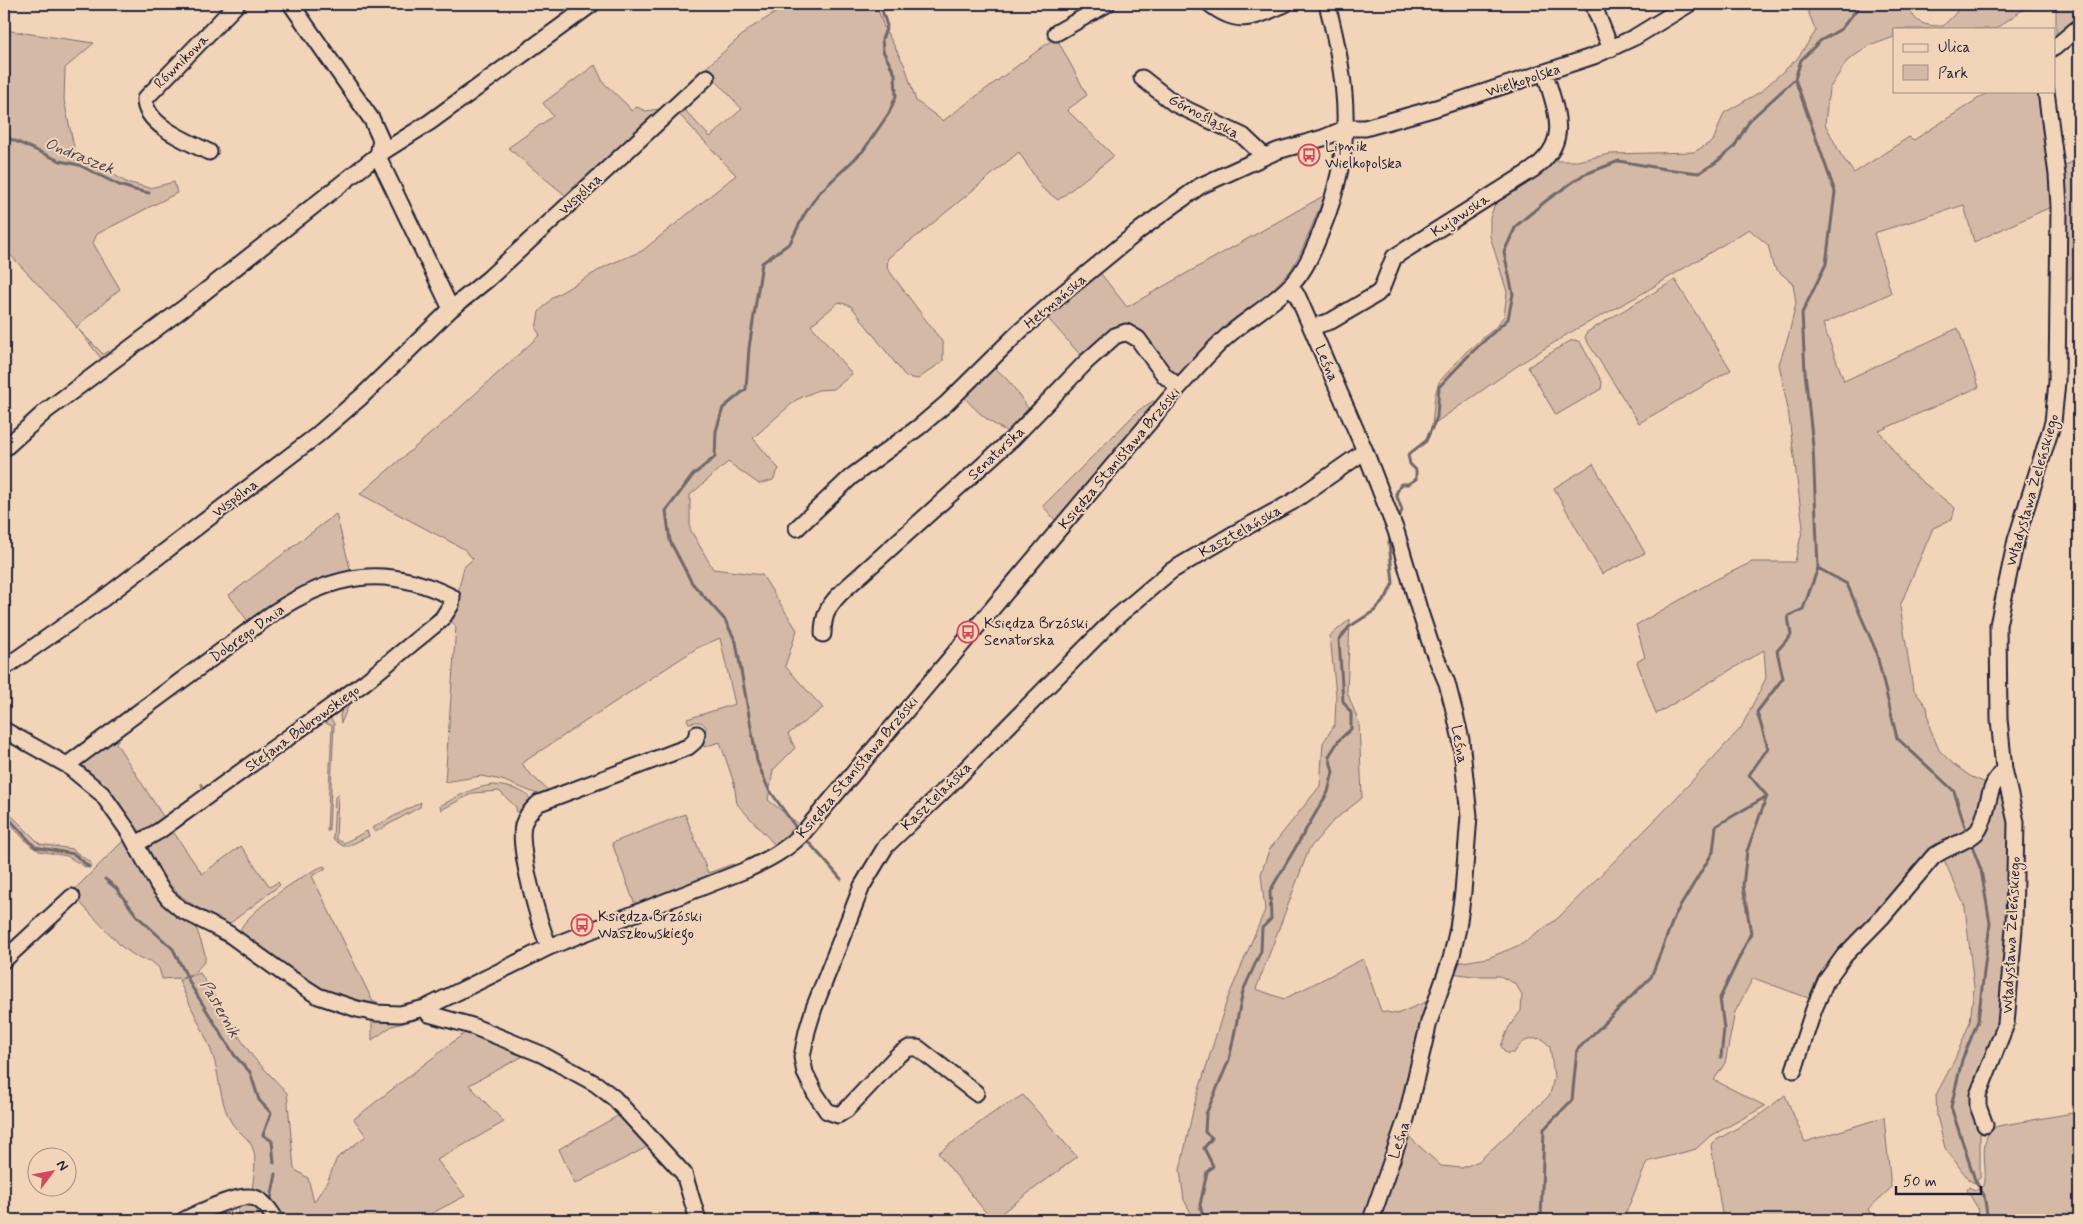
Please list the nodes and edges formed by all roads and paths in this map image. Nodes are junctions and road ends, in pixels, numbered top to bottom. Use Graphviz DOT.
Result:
graph roads {
  1 [pos="237,4"];
  2 [pos="291,4"];
  3 [pos="592,4"];
  4 [pos="1107,4"];
  5 [pos="1210,4"];
  6 [pos="1285,4"];
  7 [pos="1327,4"];
  8 [pos="1593,4"];
  9 [pos="1689,4"];
  10 [pos="2079,27"];
  11 [pos="1056,33"];
  12 [pos="2056,46"];
  13 [pos="1611,49"];
  14 [pos="1545,73"];
  15 [pos="707,77"];
  16 [pos="1142,78"];
  17 [pos="2046,92"];
  18 [pos="1346,128"];
  19 [pos="209,152"];
  20 [pos="378,155"];
  21 [pos="1264,156"];
  22 [pos="1290,286"];
  23 [pos="450,309"];
  24 [pos="1311,327"];
  25 [pos="1178,387"];
  26 [pos="4,450"];
  27 [pos="1365,451"];
  28 [pos="797,528"];
  29 [pos="452,597"];
  30 [pos="823,634"];
  31 [pos="4,668"];
  32 [pos="4,730"];
  33 [pos="697,734"];
  34 [pos="67,765"];
  35 [pos="2004,769"];
  36 [pos="136,844"];
  37 [pos="72,897"];
  38 [pos="548,947"];
  39 [pos="4,960"];
  40 [pos="424,1008"];
  41 [pos="1794,1070"];
  42 [pos="976,1093"];
  43 [pos="1984,1125"];
  44 [pos="184,1220"];
  45 [pos="276,1220"];
  46 [pos="698,1220"];
  47 [pos="1371,1220"];
  1 -- 19 [label="street, Równikowa"];
  2 -- 20 [label="street"];
  3 -- 20 [label="street"];
  4 -- 11 [label="street"];
  5 -- 6 [label="street"];
  7 -- 18 [label="street, Księdza Stanisława Brzóski"];
  8 -- 13 [label="street"];
  9 -- 13 [label="street, Wielkopolska"];
  10 -- 12 [label="street"];
  13 -- 14 [label="street, Wielkopolska"];
  14 -- 18 [label="street, Wielkopolska"];
  14 -- 24 [label="street, Kujawska"];
  15 -- 23 [label="street, Wspólna"];
  16 -- 21 [label="street, Górnośląska"];
  17 -- 35 [label="street, Władysława Żeleńskiego"];
  18 -- 21 [label="street, Hetmańska"];
  18 -- 22 [label="street, Księdza Stanisława Brzóski"];
  20 -- 23 [label="street"];
  20 -- 26 [label="street"];
  21 -- 28 [label="street, Hetmańska"];
  22 -- 24 [label="street, Leśna"];
  22 -- 25 [label="street, Księdza Stanisława Brzóski"];
  23 -- 31 [label="street, Wspólna"];
  24 -- 27 [label="street, Leśna"];
  25 -- 30 [label="street, Senatorska"];
  25 -- 38 [label="street, Księdza Stanisława Brzóski"];
  27 -- 42 [label="street, Kasztelańska"];
  27 -- 47 [label="street, Leśna"];
  29 -- 34 [label="street, Dobrego Dnia"];
  29 -- 36 [label="street, Stefana Bobrowskiego"];
  32 -- 34 [label="street, Księdza Stanisława Brzóski"];
  33 -- 38 [label="street"];
  34 -- 36 [label="street, Księdza Stanisława Brzóski"];
  35 -- 41 [label="street"];
  35 -- 43 [label="street, Władysława Żeleńskiego"];
  36 -- 40 [label="street, Księdza Stanisława Brzóski"];
  37 -- 39 [label="street"];
  38 -- 40 [label="street, Księdza Stanisława Brzóski"];
  40 -- 46 [label="street"];
  44 -- 45 [label="street"];
}
